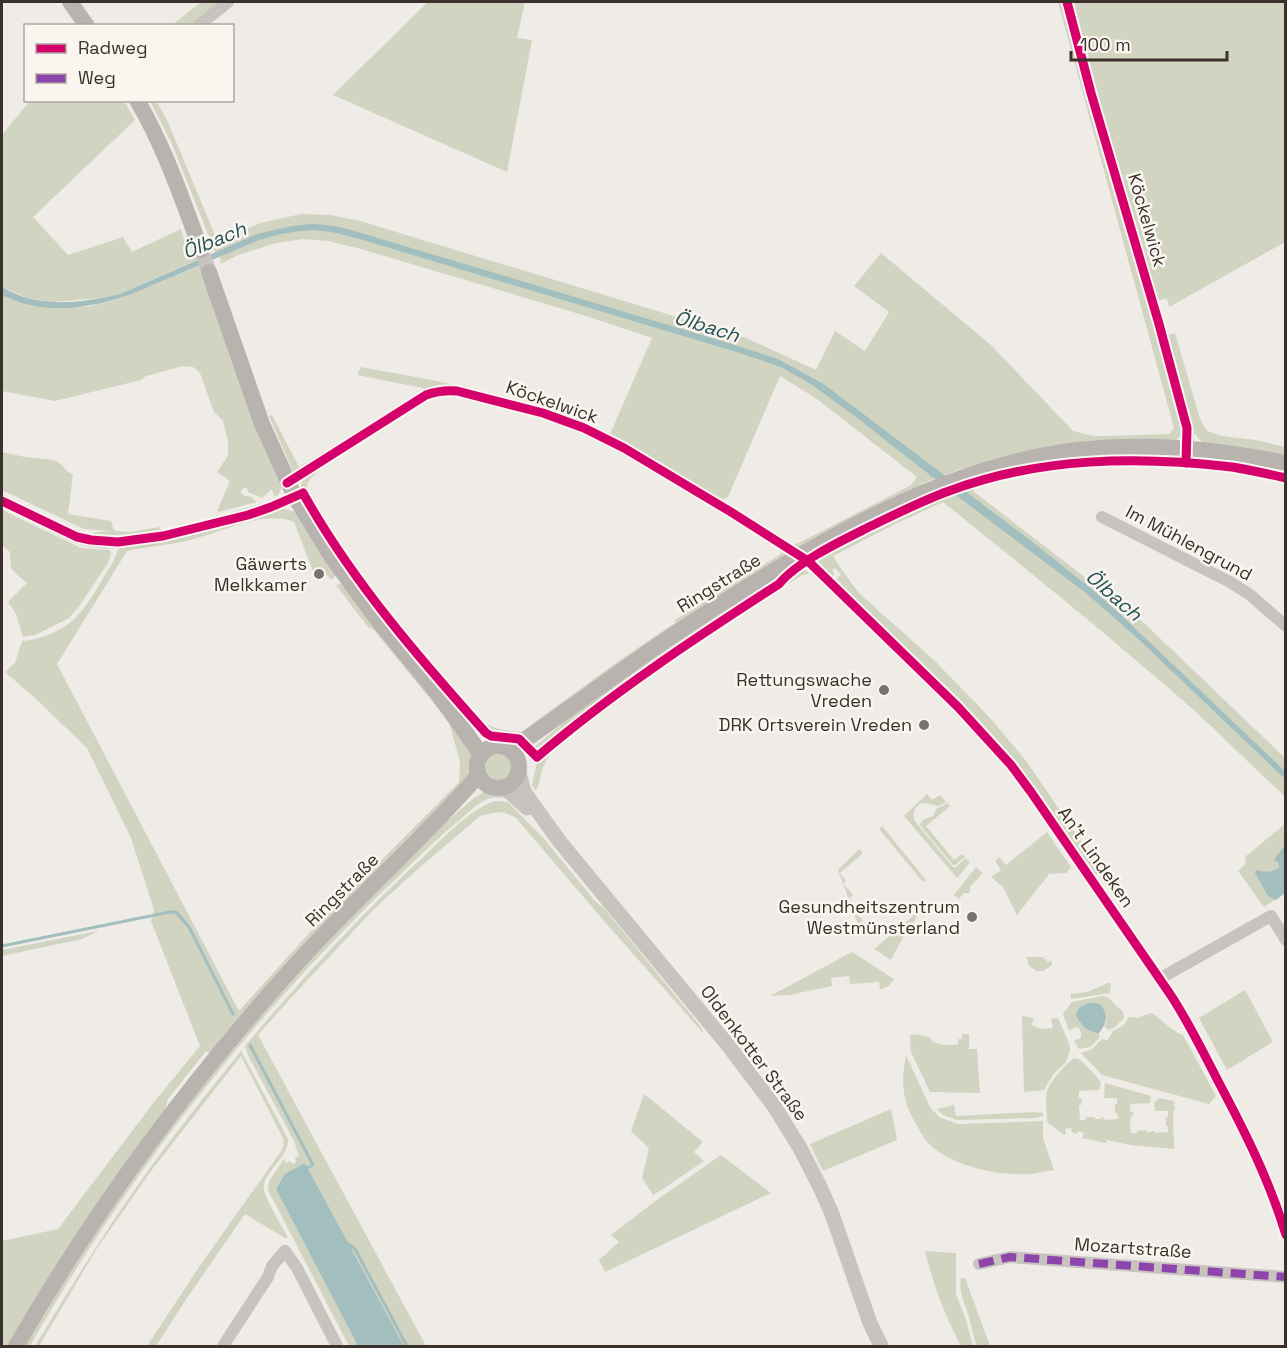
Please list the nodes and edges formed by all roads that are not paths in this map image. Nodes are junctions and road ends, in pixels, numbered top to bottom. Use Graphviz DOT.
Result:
graph roads {
  1 [pos="70,2"];
  2 [pos="228,2"];
  3 [pos="1067,2"];
  4 [pos="86,24"];
  5 [pos="200,24"];
  6 [pos="138,102"];
  7 [pos="201,250"];
  8 [pos="209,272"];
  9 [pos="1188,449"];
  10 [pos="1286,464"];
  11 [pos="291,490"];
  12 [pos="2,501"];
  13 [pos="1102,517"];
  14 [pos="799,556"];
  15 [pos="1286,626"];
  16 [pos="573,707"];
  17 [pos="489,756"];
  18 [pos="519,768"];
  19 [pos="497,787"];
  20 [pos="560,842"];
  21 [pos="412,847"];
  22 [pos="1286,940"];
  23 [pos="1159,980"];
  24 [pos="1286,1235"];
  25 [pos="979,1264"];
  26 [pos="1286,1277"];
  27 [pos="16,1347"];
  28 [pos="223,1347"];
  29 [pos="337,1347"];
  30 [pos="880,1347"];
  1 -- 4 [label="main road"];
  2 -- 5 [label="street"];
  3 -- 9 [label="street, Köckelwick"];
  6 -- 7 [label="main road"];
  7 -- 8 [label="street"];
  8 -- 11 [label="main road"];
  9 -- 10 [label="main road"];
  9 -- 14 [label="main road, Ringstraße"];
  11 -- 12 [label="street, Köckelwick"];
  11 -- 14 [label="street, Köckelwick"];
  11 -- 17 [label="main road"];
  13 -- 15 [label="street, Im Mühlengrund"];
  14 -- 16 [label="main road, Ringstraße"];
  14 -- 23 [label="street, An't Lindeken"];
  16 -- 17 [label="main road, Ringstraße"];
  16 -- 18 [label="main road, Ringstraße"];
  17 -- 18 [label="main road"];
  17 -- 19 [label="main road"];
  17 -- 21 [label="main road, Ringstraße"];
  18 -- 19 [label="main road"];
  18 -- 20 [label="street"];
  19 -- 20 [label="street"];
  19 -- 21 [label="main road, Ringstraße"];
  20 -- 30 [label="street, Oldenkotter Straße"];
  21 -- 27 [label="main road, Ringstraße"];
  22 -- 23 [label="street"];
  23 -- 24 [label="street, An't Lindeken"];
  25 -- 26 [label="street, Mozartstraße"];
  28 -- 29 [label="street"];
}
